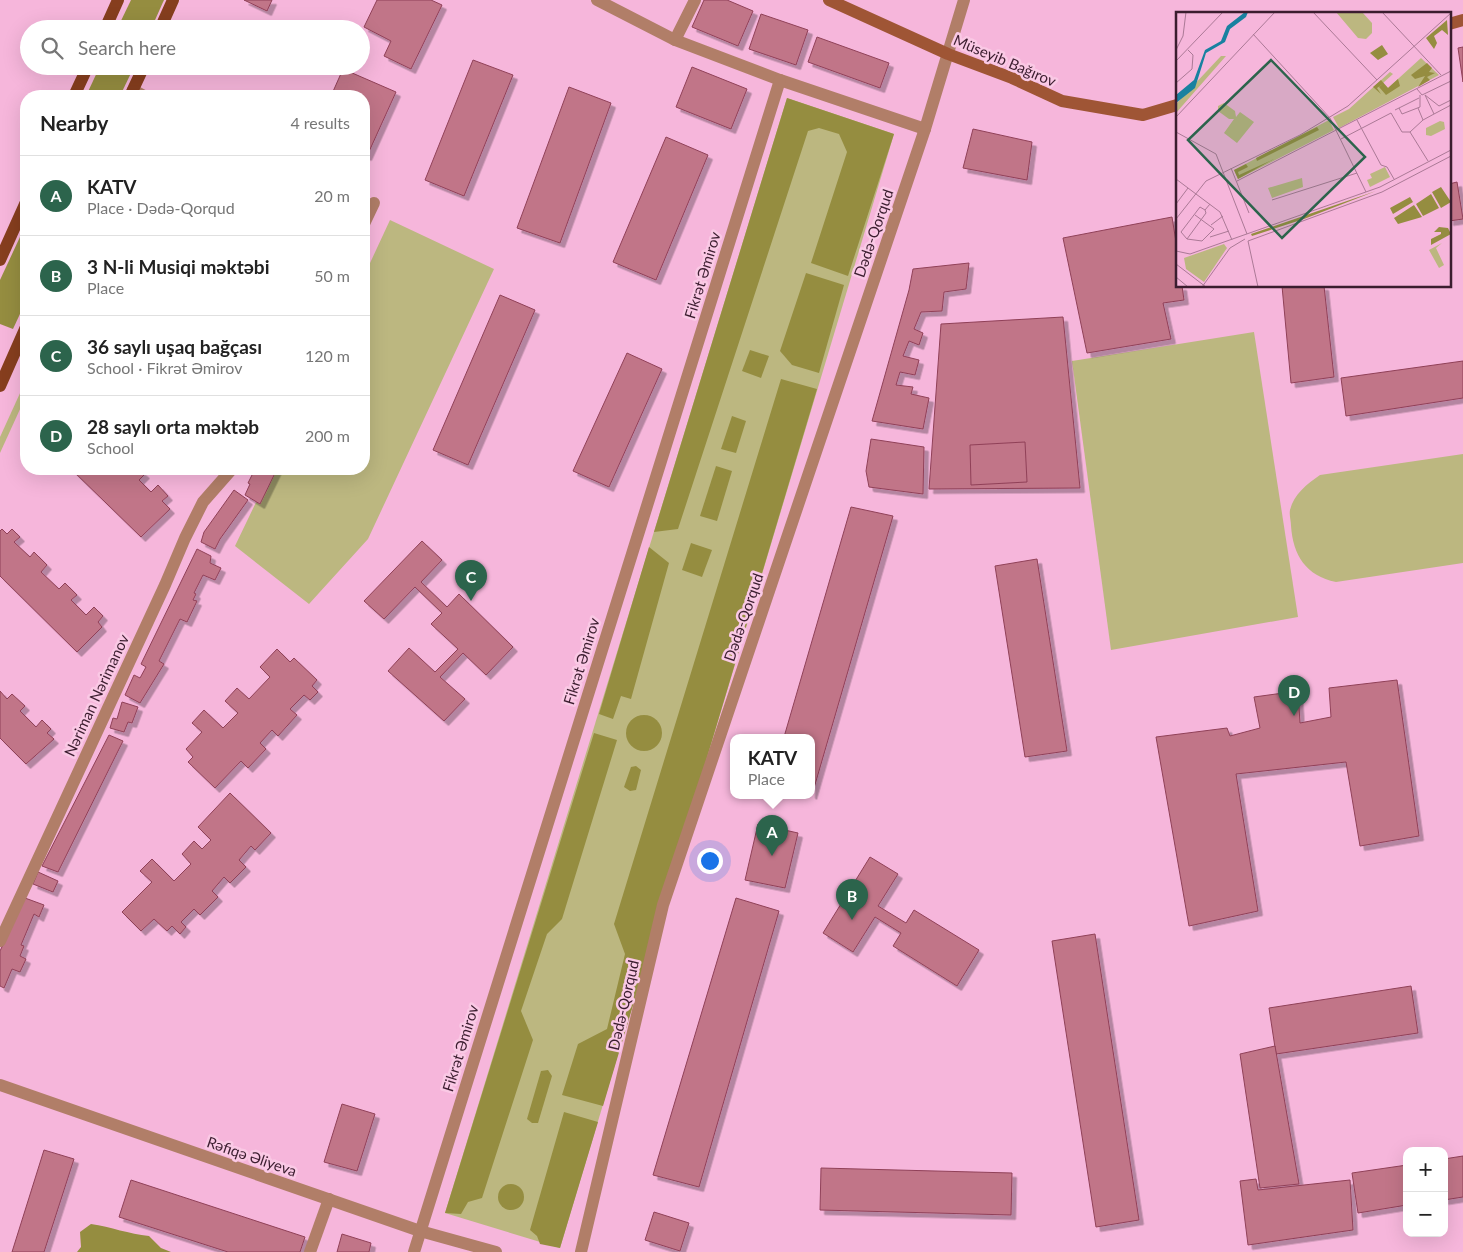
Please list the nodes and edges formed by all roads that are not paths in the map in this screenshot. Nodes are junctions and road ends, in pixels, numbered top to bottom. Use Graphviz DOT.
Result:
graph roads {
  1 [pos="118,0"];
  2 [pos="173,0"];
  3 [pos="597,0"];
  4 [pos="695,0"];
  5 [pos="829,0"];
  6 [pos="964,0"];
  7 [pos="109,20"];
  8 [pos="164,20"];
  9 [pos="1463,20"];
  10 [pos="1450,24"];
  11 [pos="676,40"];
  12 [pos="948,54"];
  13 [pos="84,75"];
  14 [pos="141,75"];
  15 [pos="780,80"];
  16 [pos="77,90"];
  17 [pos="137,90"];
  18 [pos="1176,105"];
  19 [pos="925,129"];
  20 [pos="374,203"];
  21 [pos="370,211"];
  22 [pos="20,215"];
  23 [pos="0,260"];
  24 [pos="20,341"];
  25 [pos="0,386"];
  26 [pos="227,475"];
  27 [pos="0,941"];
  28 [pos="0,1085"];
  29 [pos="329,1199"];
  30 [pos="420,1231"];
  31 [pos="310,1252"];
  32 [pos="414,1252"];
  33 [pos="496,1252"];
  34 [pos="582,1252"];
  1 -- 7 [label="main road"];
  2 -- 8 [label="main road"];
  3 -- 11 [label="street"];
  4 -- 11 [label="street"];
  5 -- 12 [label="street, Müseyib Bağırov"];
  6 -- 12 [label="street, Dədə-Qorqud"];
  9 -- 10 [label="street"];
  11 -- 15 [label="street"];
  12 -- 18 [label="street, Müseyib Bağırov"];
  12 -- 19 [label="street, Dədə-Qorqud"];
  13 -- 16 [label="main road"];
  14 -- 17 [label="main road"];
  15 -- 19 [label="street"];
  15 -- 30 [label="street, Fikrət Əmirov"];
  19 -- 34 [label="street, Dədə-Qorqud"];
  20 -- 21 [label="street"];
  22 -- 23 [label="main road"];
  24 -- 25 [label="main road"];
  26 -- 27 [label="street, Nəriman Nərimanov"];
  28 -- 29 [label="street, Rəfiqə Əliyeva"];
  29 -- 30 [label="street, Rəfiqə Əliyeva"];
  29 -- 31 [label="street"];
  30 -- 32 [label="street, Fikrət Əmirov"];
  30 -- 33 [label="street, Rəfiqə Əliyeva"];
}
